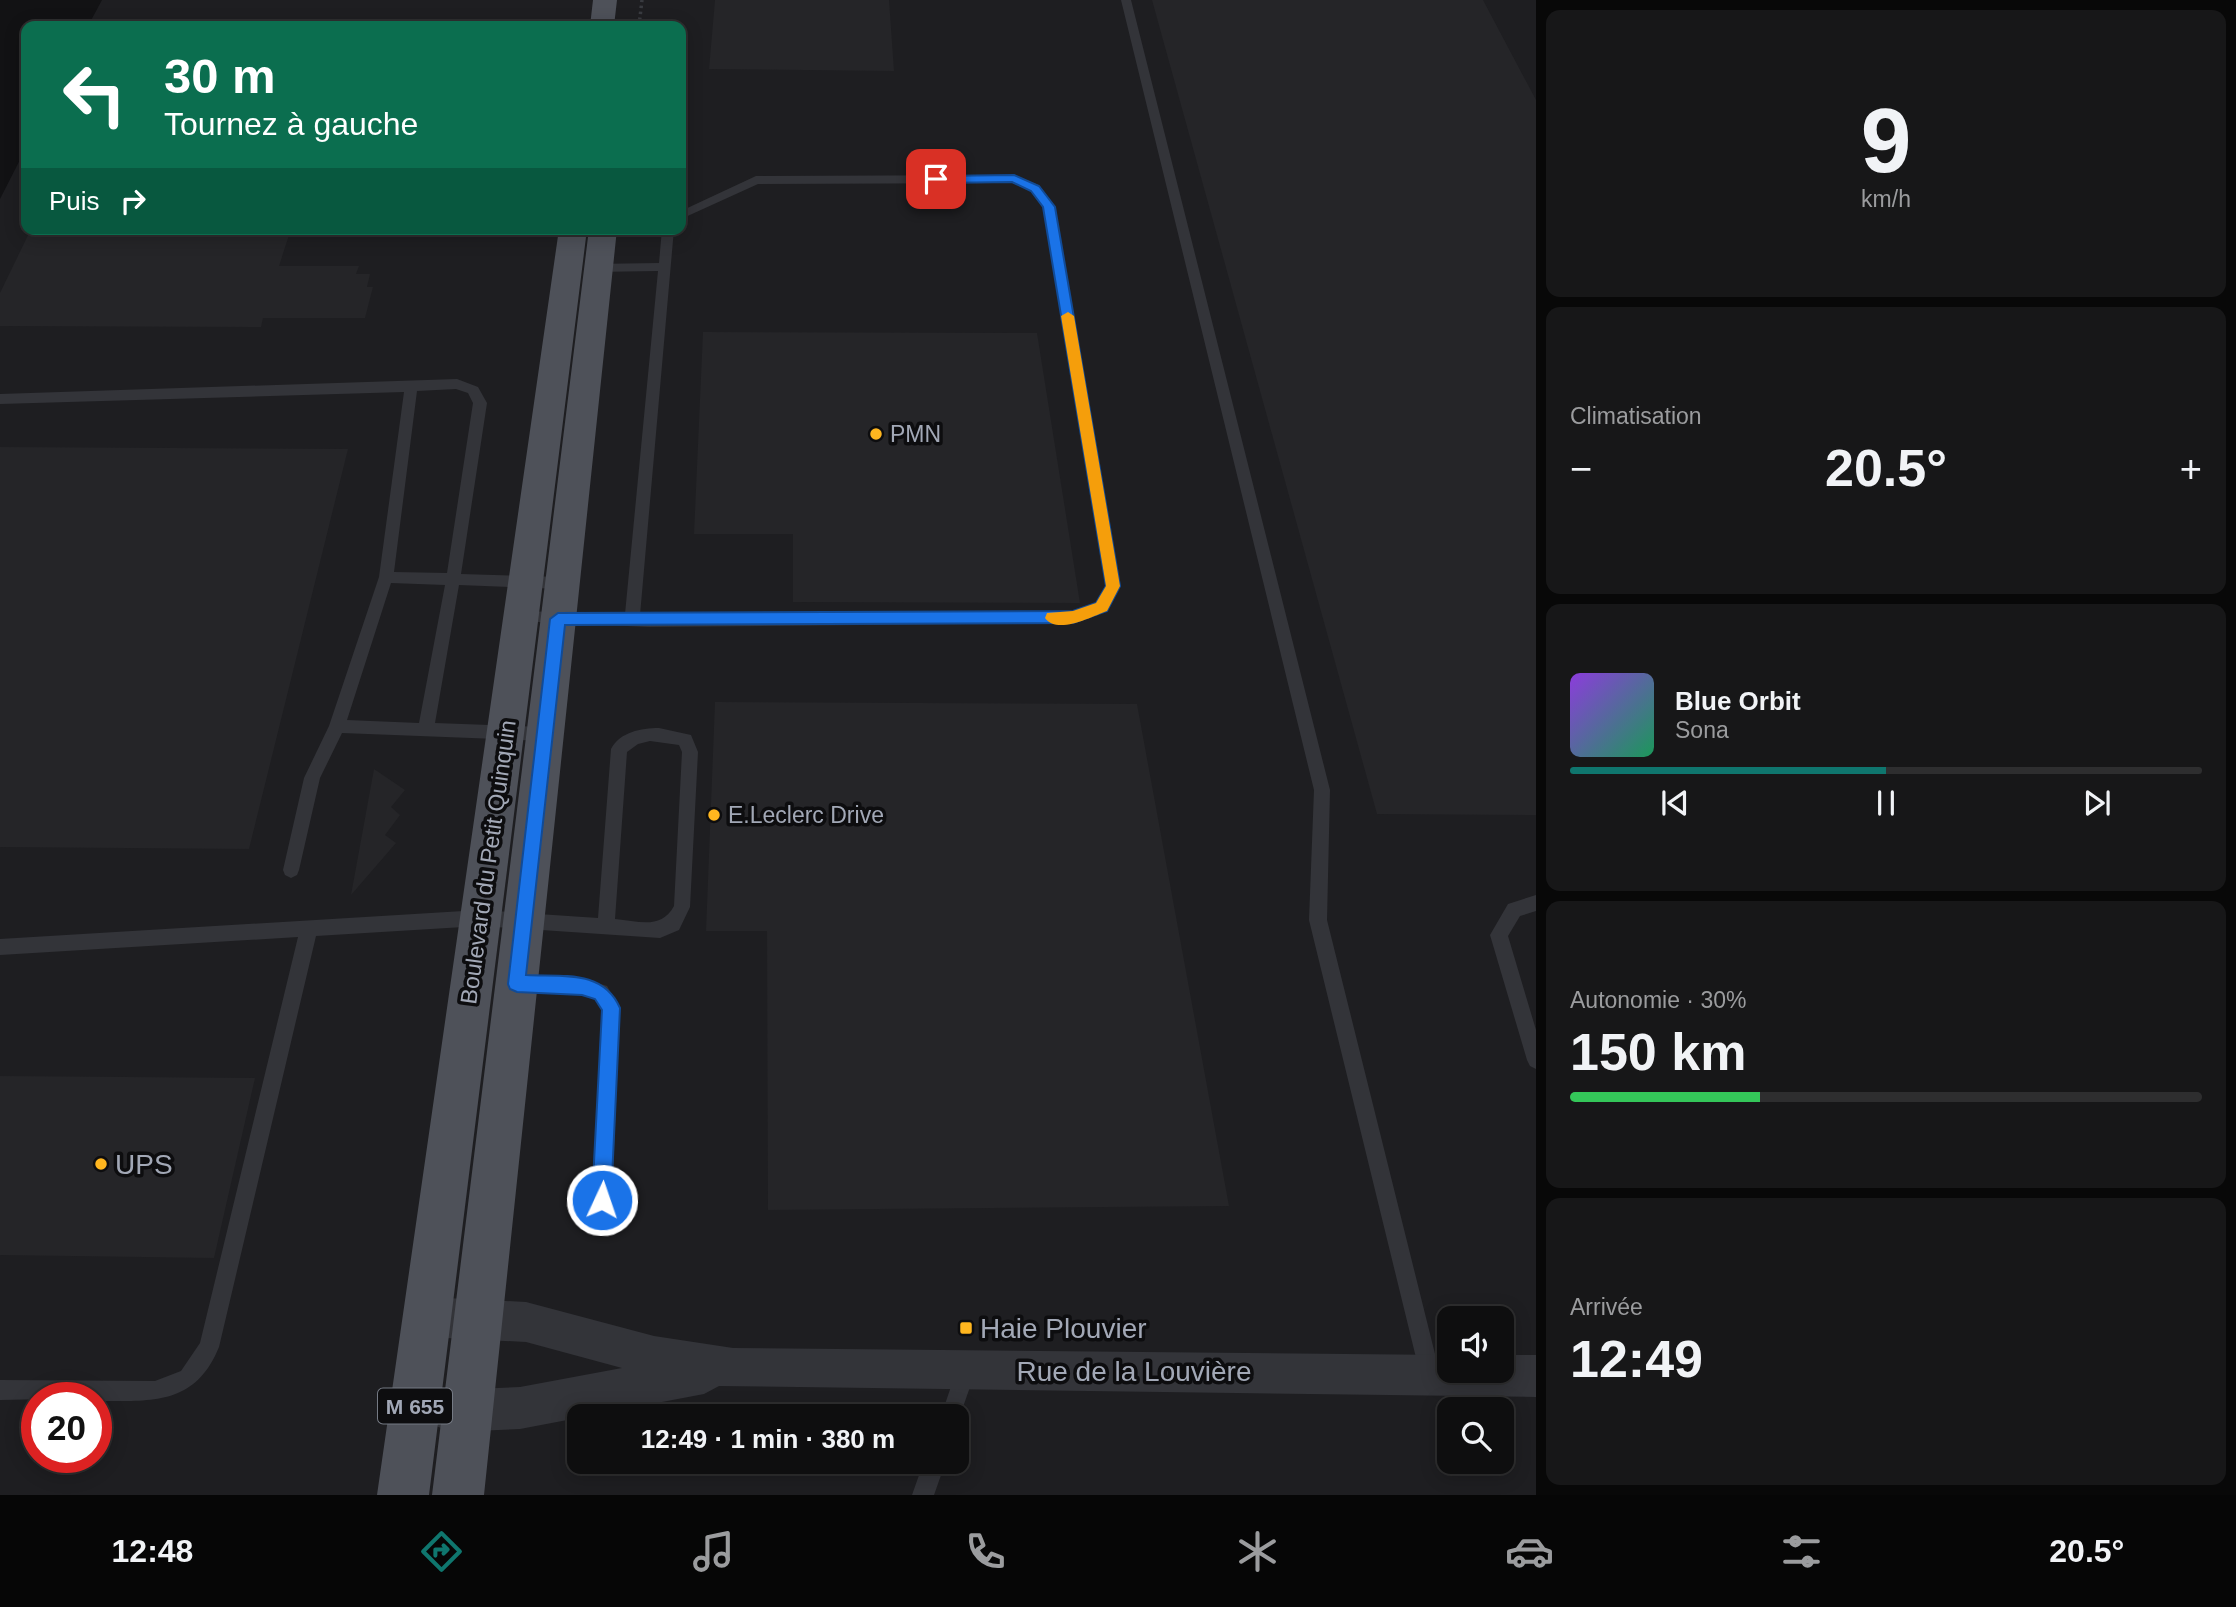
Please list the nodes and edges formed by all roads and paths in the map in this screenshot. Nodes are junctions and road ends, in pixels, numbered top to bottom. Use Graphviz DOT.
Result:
graph roads {
  1 [pos="605,0"];
  2 [pos="642,0"];
  3 [pos="1126,0"];
  4 [pos="602,21"];
  5 [pos="640,21"];
  6 [pos="686,213"];
  7 [pos="575,235"];
  8 [pos="600,235"];
  9 [pos="668,235"];
  10 [pos="665,267"];
  11 [pos="584,268"];
  12 [pos="411,387"];
  13 [pos="0,399"];
  14 [pos="386,577"];
  15 [pos="453,581"];
  16 [pos="542,600"];
  17 [pos="632,620"];
  18 [pos="337,726"];
  19 [pos="426,728"];
  20 [pos="505,732"];
  21 [pos="545,734"];
  22 [pos="291,870"];
  23 [pos="1536,903"];
  24 [pos="480,918"];
  25 [pos="524,919"];
  26 [pos="606,926"];
  27 [pos="309,928"];
  28 [pos="0,947"];
  29 [pos="471,982"];
  30 [pos="517,984"];
  31 [pos="1536,1060"];
  32 [pos="602,1200"];
  33 [pos="427,1317"];
  34 [pos="478,1318"];
  35 [pos="733,1368"];
  36 [pos="966,1370"];
  37 [pos="1430,1374"];
  38 [pos="1536,1376"];
  39 [pos="0,1390"];
  40 [pos="955,1404"];
  41 [pos="414,1410"];
  42 [pos="468,1411"];
  43 [pos="930,1474"];
  44 [pos="402,1495"];
  45 [pos="458,1495"];
  46 [pos="923,1495"];
  1 -- 4 [label="main road"];
  2 -- 5 [label="path"];
  3 -- 37 [label="lane"];
  6 -- 17 [label="lane"];
  7 -- 11 [label="main road, Boulevard du Petit Quinquin / M 655"];
  8 -- 11 [label="main road, Boulevard du Petit Quinquin / M 655"];
  9 -- 10 [label="lane"];
  10 -- 11 [label="lane"];
  10 -- 17 [label="lane"];
  11 -- 16 [label="main road, Boulevard du Petit Quinquin / M 655"];
  12 -- 13 [label="lane"];
  12 -- 14 [label="lane"];
  12 -- 15 [label="lane"];
  14 -- 15 [label="lane"];
  14 -- 18 [label="lane"];
  15 -- 16 [label="lane"];
  15 -- 19 [label="lane"];
  16 -- 17 [label="lane"];
  16 -- 20 [label="main road, Boulevard du Petit Quinquin / M 655"];
  16 -- 21 [label="main road, Boulevard du Petit Quinquin / M 655"];
  18 -- 19 [label="lane"];
  18 -- 22 [label="lane"];
  19 -- 20 [label="lane"];
  20 -- 21 [label="lane"];
  20 -- 24 [label="main road, Boulevard du Petit Quinquin / M 655"];
  21 -- 25 [label="main road, Boulevard du Petit Quinquin / M 655"];
  23 -- 31 [label="lane"];
  24 -- 25 [label="lane"];
  24 -- 27 [label="lane"];
  24 -- 29 [label="main road, Boulevard du Petit Quinquin / M 655"];
  25 -- 26 [label="lane"];
  25 -- 30 [label="main road, Boulevard du Petit Quinquin / M 655"];
  26 -- 26 [label="lane"];
  27 -- 28 [label="lane"];
  27 -- 39 [label="lane"];
  29 -- 30 [label="lane"];
  29 -- 33 [label="main road, Boulevard du Petit Quinquin / M 655"];
  30 -- 32 [label="lane"];
  30 -- 34 [label="main road, Boulevard du Petit Quinquin / M 655"];
  33 -- 34 [label="street, Rue de la Louvière"];
  33 -- 41 [label="main road, Boulevard du Petit Quinquin / M 655"];
  34 -- 35 [label="street, Rue de la Louvière"];
  34 -- 42 [label="main road, Boulevard du Petit Quinquin / M 655"];
  35 -- 36 [label="street, Rue de la Louvière"];
  35 -- 42 [label="street, Rue de la Louvière"];
  36 -- 37 [label="street, Rue de la Louvière"];
  36 -- 40 [label="lane"];
  37 -- 38 [label="street, Rue de la Louvière"];
  41 -- 42 [label="street, Rue de la Louvière"];
  41 -- 44 [label="main road, Boulevard du Petit Quinquin / M 655"];
  42 -- 45 [label="main road, Boulevard du Petit Quinquin / M 655"];
  43 -- 46 [label="lane"];
}
